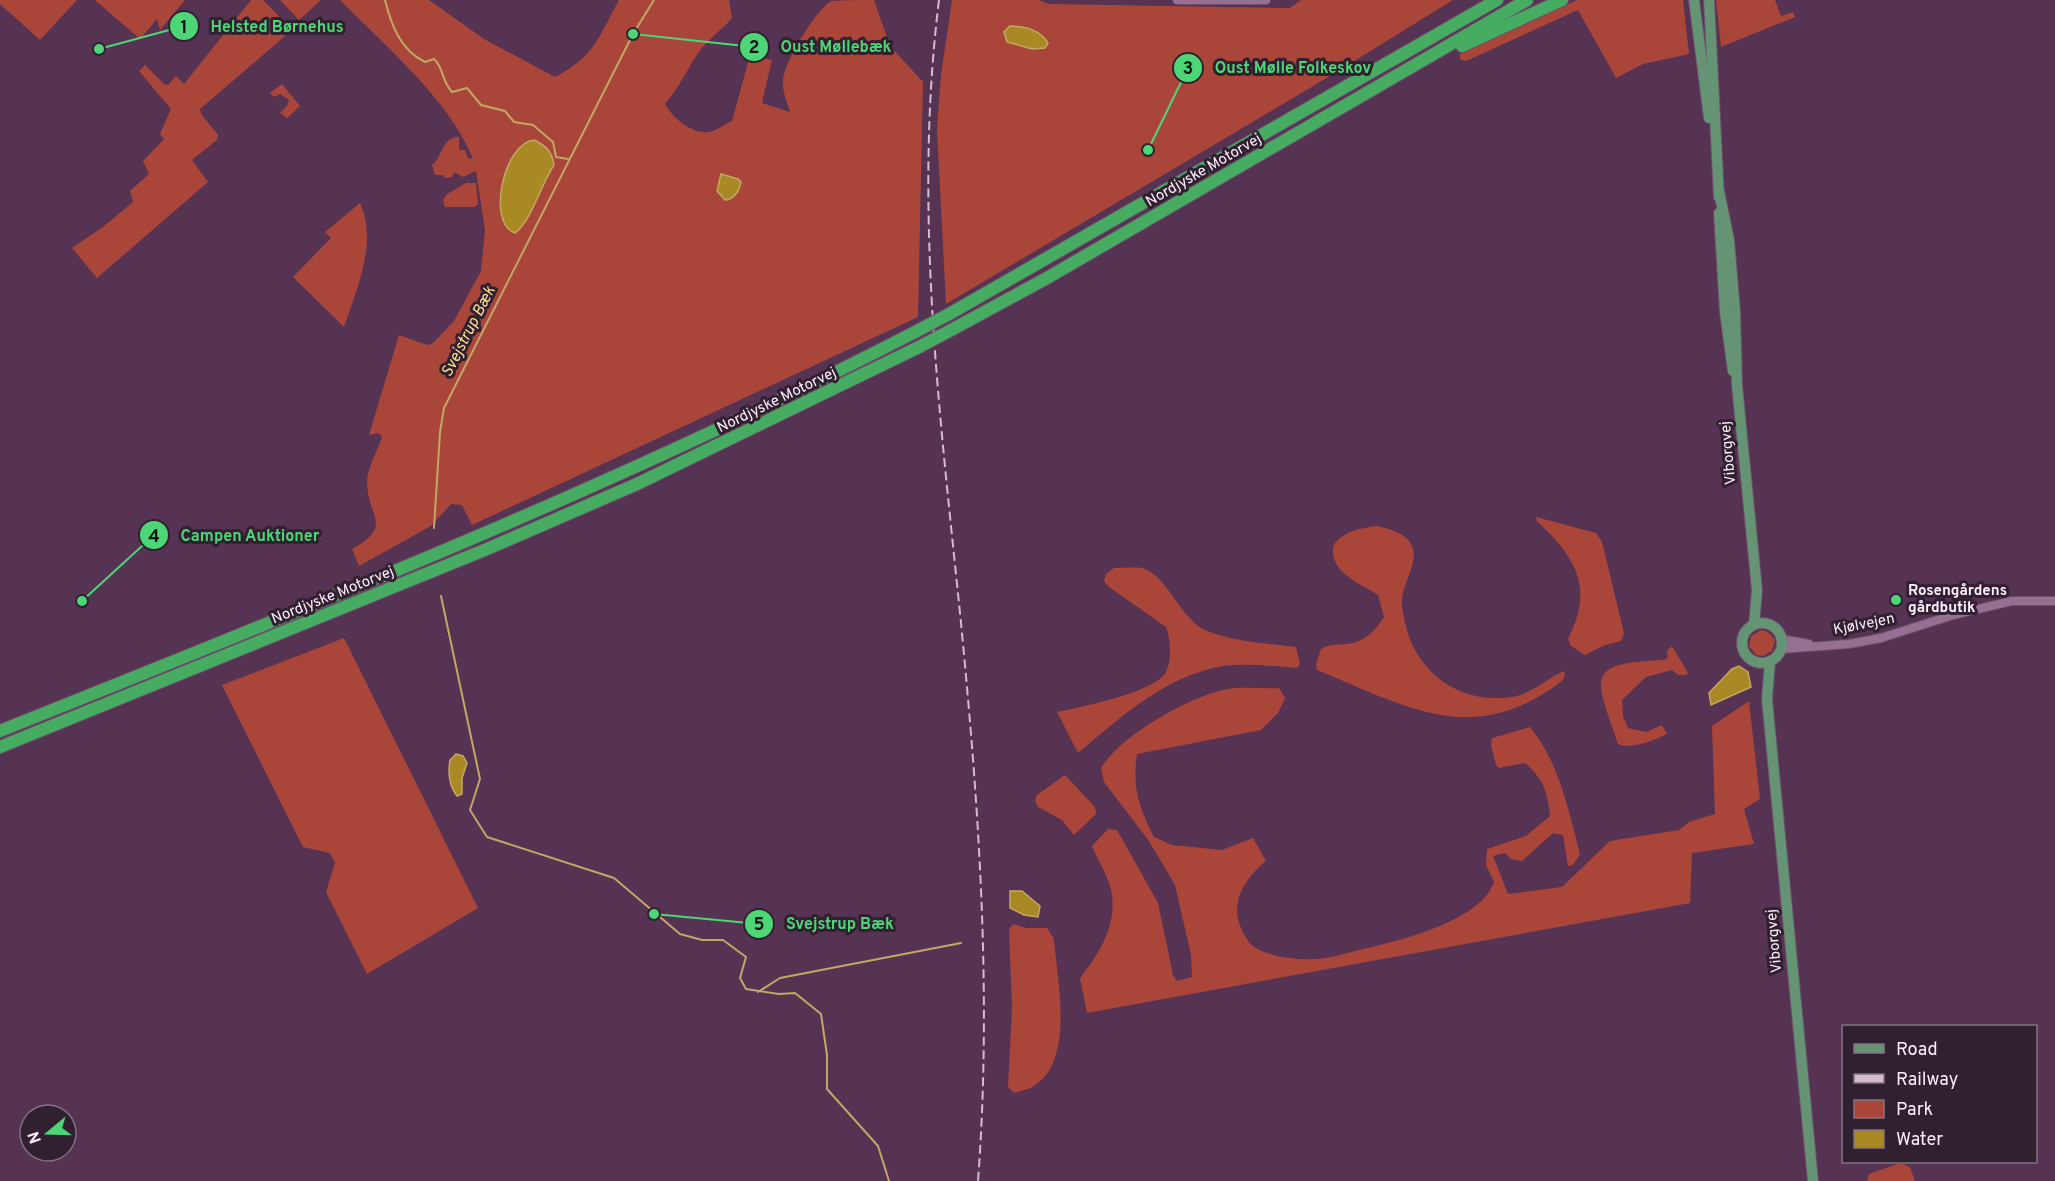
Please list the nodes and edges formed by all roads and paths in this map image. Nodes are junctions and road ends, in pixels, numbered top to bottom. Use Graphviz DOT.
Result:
graph roads {
  1 [pos="1177,0"];
  2 [pos="1266,0"];
  3 [pos="1484,0"];
  4 [pos="1497,0"];
  5 [pos="1527,0"];
  6 [pos="1562,0"];
  7 [pos="1694,0"];
  8 [pos="1709,0"];
  9 [pos="1290,120"];
  10 [pos="1715,147"];
  11 [pos="1258,157"];
  12 [pos="1757,590"];
  13 [pos="2055,601"];
  14 [pos="1767,624"];
  15 [pos="1754,625"];
  16 [pos="1781,644"];
  17 [pos="1770,661"];
  18 [pos="1757,662"];
  19 [pos="1767,699"];
  20 [pos="0,731"];
  21 [pos="0,747"];
  22 [pos="1813,1181"];
  1 -- 2 [label="street"];
  3 -- 9 [label="highway"];
  4 -- 9 [label="highway, Nordjyske Motorvej"];
  5 -- 11 [label="highway, Nordjyske Motorvej"];
  6 -- 11 [label="highway"];
  7 -- 10 [label="main road, Viborgvej"];
  8 -- 10 [label="main road, Viborgvej"];
  9 -- 20 [label="highway, Nordjyske Motorvej, bridge"];
  10 -- 12 [label="main road, Viborgvej"];
  11 -- 21 [label="highway, Nordjyske Motorvej, bridge"];
  12 -- 14 [label="main road, Viborgvej"];
  12 -- 15 [label="main road, Viborgvej"];
  13 -- 16 [label="street, Kjølvejen"];
  14 -- 15 [label="main road"];
  14 -- 16 [label="main road"];
  15 -- 18 [label="main road"];
  16 -- 17 [label="main road"];
  17 -- 18 [label="main road"];
  17 -- 19 [label="main road, Viborgvej"];
  18 -- 19 [label="main road, Viborgvej"];
  19 -- 22 [label="main road, Viborgvej"];
}
